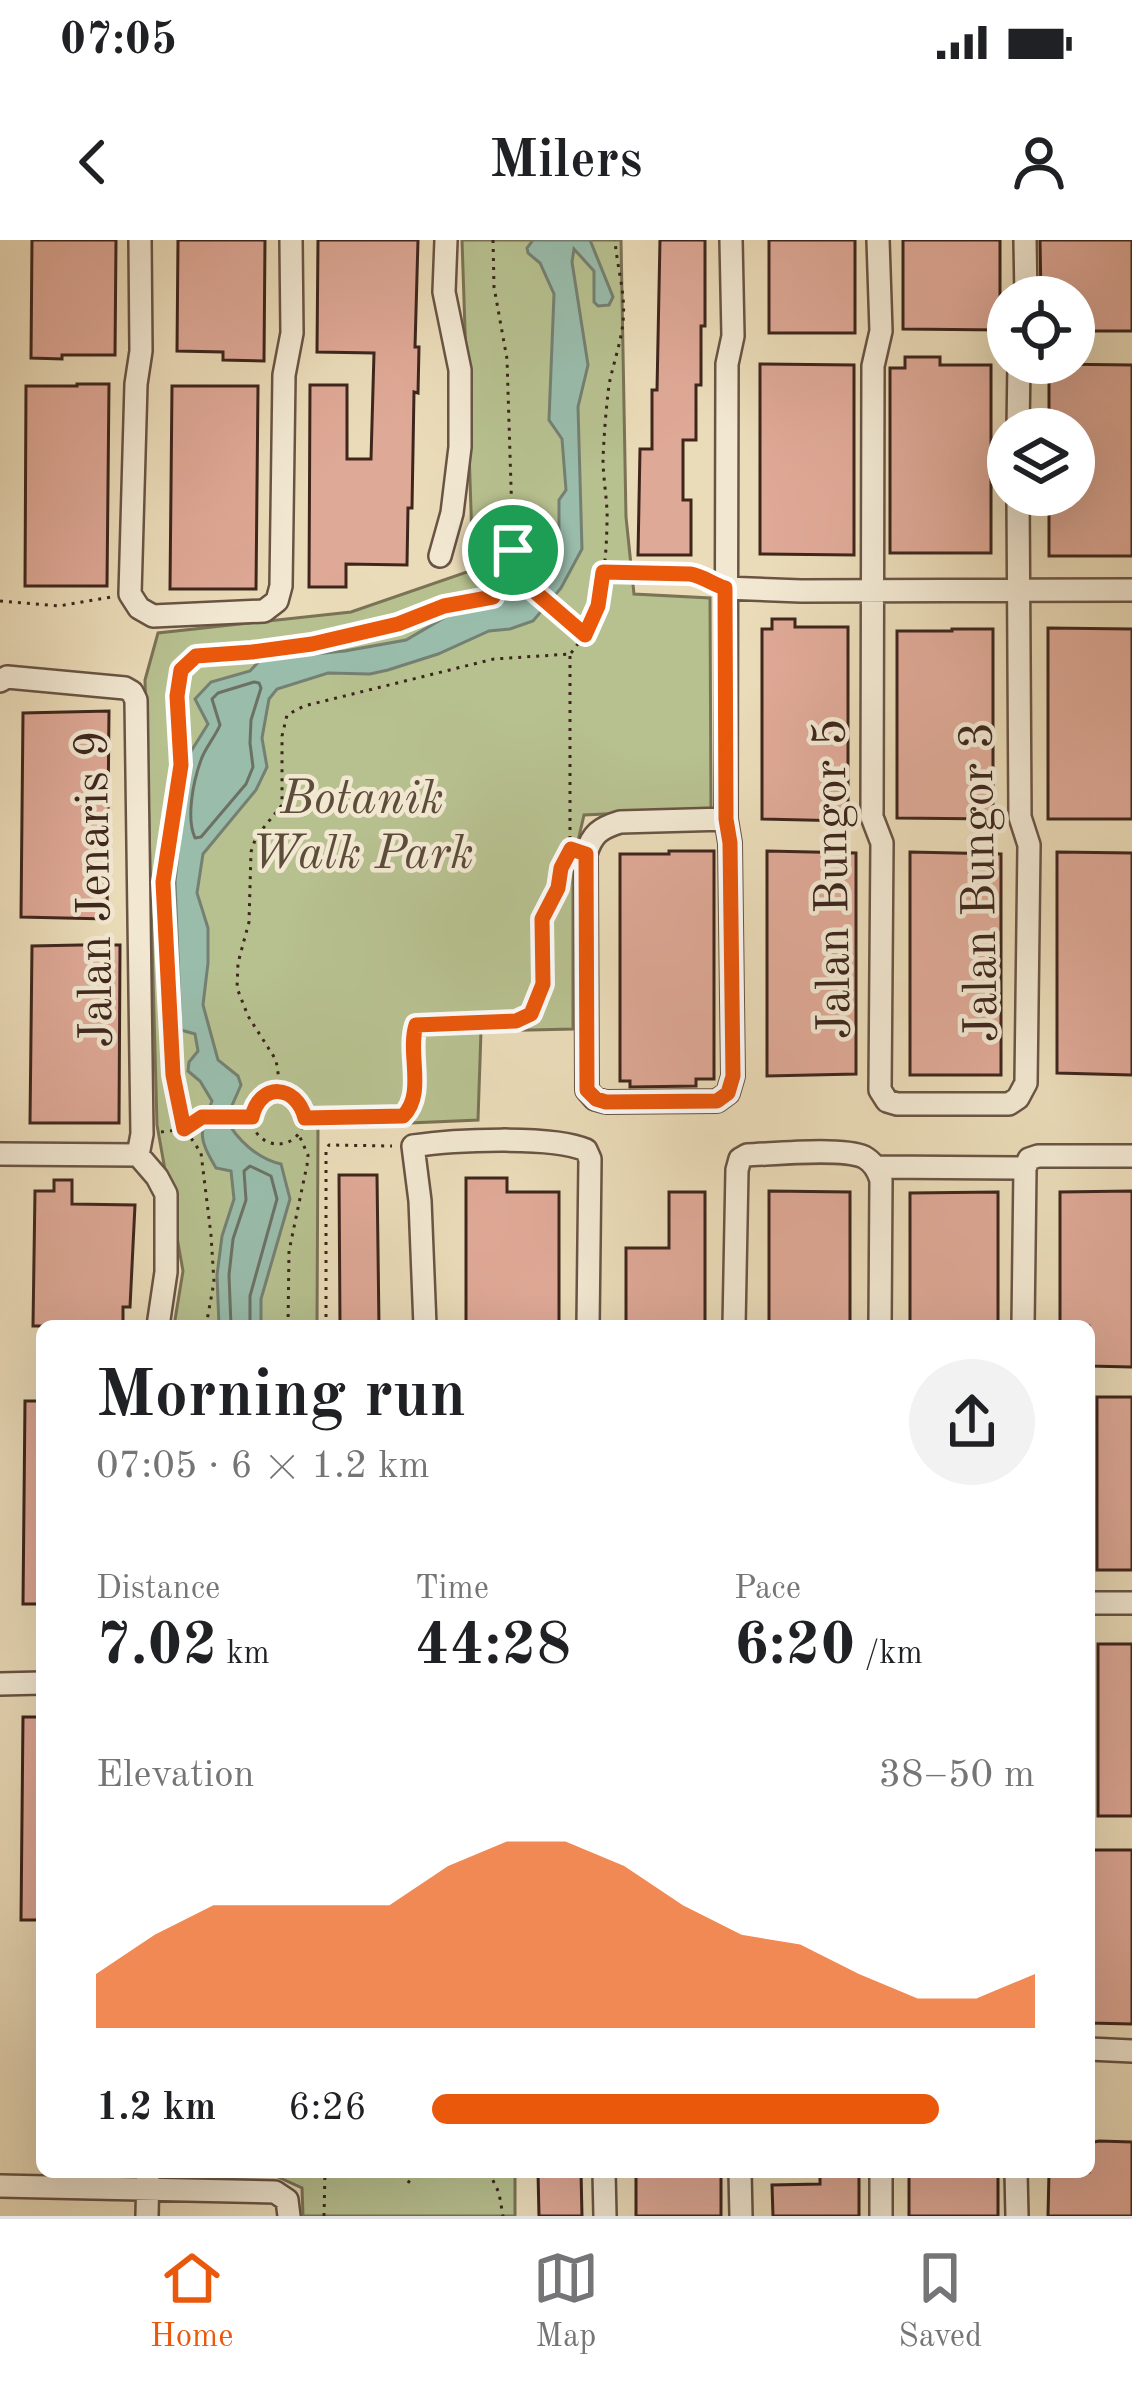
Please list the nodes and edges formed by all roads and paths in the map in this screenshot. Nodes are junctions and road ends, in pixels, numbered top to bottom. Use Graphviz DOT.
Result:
graph roads {
  1 [pos="140,240"];
  2 [pos="291,240"];
  3 [pos="446,240"];
  4 [pos="493,240"];
  5 [pos="615,240"];
  6 [pos="731,240"];
  7 [pos="878,240"];
  8 [pos="1025,240"];
  9 [pos="1026,276"];
  10 [pos="1018,516"];
  11 [pos="513,550"];
  12 [pos="440,556"];
  13 [pos="603,572"];
  14 [pos="501,579"];
  15 [pos="522,580"];
  16 [pos="725,588"];
  17 [pos="1017,590"];
  18 [pos="1132,590"];
  19 [pos="872,591"];
  20 [pos="130,594"];
  21 [pos="0,601"];
  22 [pos="585,635"];
  23 [pos="569,654"];
  24 [pos="0,681"];
  25 [pos="726,819"];
  26 [pos="281,1092"];
  27 [pos="949,1104"];
  28 [pos="252,1117"];
  29 [pos="305,1118"];
  30 [pos="184,1129"];
  31 [pos="299,1135"];
  32 [pos="140,1145"];
  33 [pos="413,1146"];
  34 [pos="0,1154"];
  35 [pos="1132,1156"];
  36 [pos="876,1167"];
  37 [pos="1025,1168"];
  38 [pos="159,1320"];
  39 [pos="207,1320"];
  40 [pos="288,1320"];
  41 [pos="326,1320"];
  42 [pos="425,1320"];
  43 [pos="588,1320"];
  44 [pos="734,1320"];
  45 [pos="880,1320"];
  46 [pos="1023,1320"];
  47 [pos="1095,1603"];
  48 [pos="1132,1603"];
  49 [pos="0,1683"];
  50 [pos="36,1683"];
  51 [pos="1095,2049"];
  52 [pos="1132,2050"];
  53 [pos="325,2178"];
  54 [pos="411,2178"];
  55 [pos="492,2178"];
  56 [pos="604,2178"];
  57 [pos="740,2178"];
  58 [pos="881,2178"];
  59 [pos="1016,2178"];
  60 [pos="148,2180"];
  61 [pos="408,2183"];
  62 [pos="0,2186"];
  63 [pos="290,2214"];
  64 [pos="147,2216"];
  65 [pos="324,2216"];
  66 [pos="503,2216"];
  67 [pos="604,2216"];
  68 [pos="741,2216"];
  69 [pos="881,2216"];
  70 [pos="1018,2216"];
  1 -- 20 [label="street"];
  2 -- 20 [label="street"];
  3 -- 12 [label="street"];
  4 -- 11 [label="path"];
  5 -- 13 [label="path"];
  6 -- 16 [label="street"];
  7 -- 19 [label="street, Jalan Bungor 5"];
  8 -- 9 [label="street"];
  10 -- 17 [label="street"];
  11 -- 14 [label="path"];
  11 -- 15 [label="path"];
  13 -- 16 [label="path"];
  13 -- 22 [label="path"];
  14 -- 15 [label="path"];
  14 -- 30 [label="path"];
  15 -- 22 [label="path"];
  16 -- 19 [label="street"];
  16 -- 25 [label="street"];
  17 -- 18 [label="street"];
  17 -- 19 [label="street"];
  17 -- 27 [label="street, Jalan Bungor 3"];
  19 -- 27 [label="street, Jalan Bungor 5"];
  20 -- 21 [label="path"];
  22 -- 23 [label="path"];
  23 -- 26 [label="path"];
  23 -- 29 [label="path"];
  24 -- 32 [label="street, Jalan Jenaris 9"];
  25 -- 25 [label="street"];
  26 -- 28 [label="path"];
  26 -- 29 [label="path"];
  28 -- 30 [label="path"];
  28 -- 31 [label="path"];
  29 -- 31 [label="path"];
  30 -- 32 [label="path"];
  30 -- 39 [label="path"];
  31 -- 40 [label="path"];
  32 -- 34 [label="street"];
  32 -- 38 [label="street"];
  33 -- 41 [label="path"];
  33 -- 42 [label="street"];
  33 -- 43 [label="street"];
  35 -- 37 [label="street"];
  36 -- 37 [label="street"];
  36 -- 44 [label="street"];
  36 -- 45 [label="street"];
  37 -- 46 [label="street"];
  47 -- 48 [label="street"];
  49 -- 50 [label="street"];
  51 -- 52 [label="street"];
  53 -- 65 [label="path"];
  54 -- 61 [label="path"];
  55 -- 66 [label="path"];
  56 -- 67 [label="street"];
  57 -- 68 [label="street"];
  58 -- 69 [label="street"];
  59 -- 70 [label="street"];
  60 -- 62 [label="street"];
  60 -- 63 [label="street"];
  60 -- 64 [label="street"];
}
